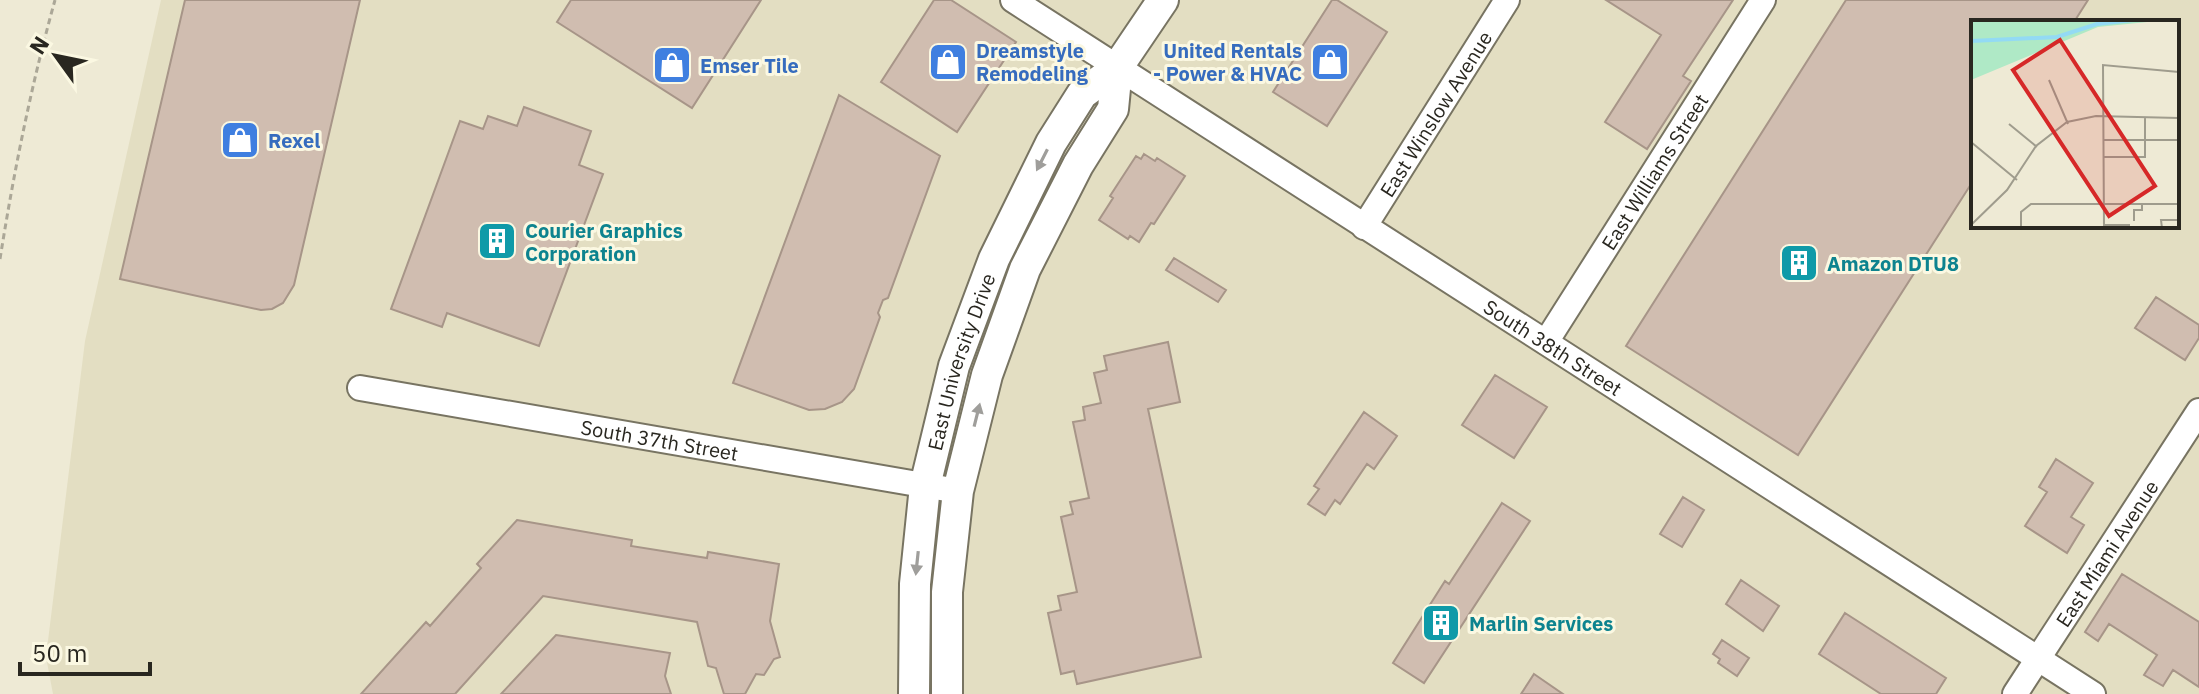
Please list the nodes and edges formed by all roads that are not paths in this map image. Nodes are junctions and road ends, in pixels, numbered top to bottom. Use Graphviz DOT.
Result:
graph roads {
  1 [pos="1013,0"];
  2 [pos="1163,0"];
  3 [pos="1507,0"];
  4 [pos="1763,0"];
  5 [pos="1117,68"];
  6 [pos="1364,227"];
  7 [pos="1546,342"];
  8 [pos="360,388"];
  9 [pos="2199,411"];
  10 [pos="925,486"];
  11 [pos="958,491"];
  12 [pos="2038,659"];
  13 [pos="914,694"];
  14 [pos="947,694"];
  15 [pos="2015,694"];
  16 [pos="2093,694"];
  1 -- 5 [label="street, South 38th Street"];
  2 -- 5 [label="main road, East University Drive"];
  3 -- 6 [label="street, East Winslow Avenue"];
  4 -- 7 [label="street, East Williams Street"];
  5 -- 6 [label="street, South 38th Street"];
  5 -- 10 [label="main road, East University Drive, one-way"];
  11 -- 5 [label="main road, East University Drive, one-way"];
  6 -- 7 [label="street, South 38th Street"];
  7 -- 12 [label="street, South 38th Street"];
  8 -- 10 [label="street, South 37th Street"];
  9 -- 12 [label="street, East Miami Avenue"];
  10 -- 11 [label="street, South 37th Street"];
  10 -- 13 [label="main road, East University Drive, one-way"];
  11 -- 14 [label="main road, East University Drive"];
  12 -- 15 [label="street, East Miami Avenue"];
  12 -- 16 [label="street, South 38th Street"];
}
